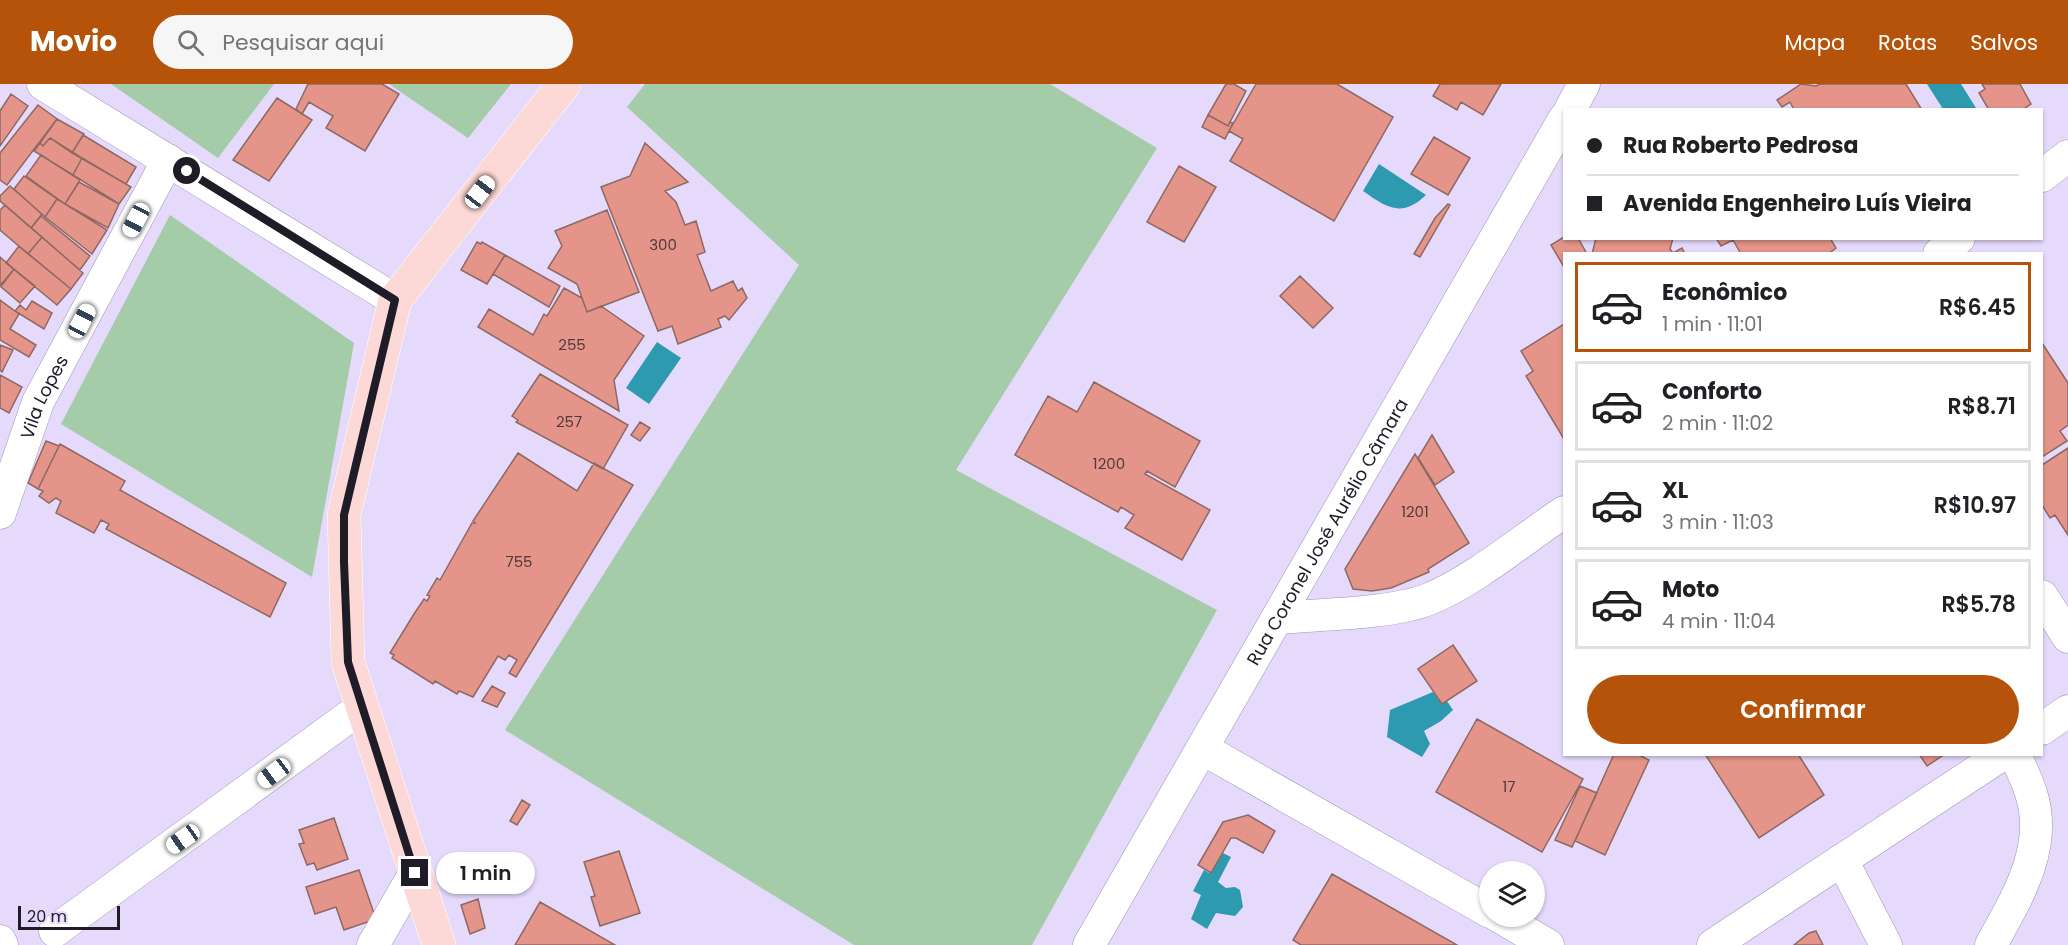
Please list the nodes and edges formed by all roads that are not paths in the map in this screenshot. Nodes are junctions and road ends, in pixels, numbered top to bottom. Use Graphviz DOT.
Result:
graph roads {
  1 [pos="43,84"];
  2 [pos="564,84"];
  3 [pos="1584,84"];
  4 [pos="1571,108"];
  5 [pos="1563,121"];
  6 [pos="2068,156"];
  7 [pos="168,160"];
  8 [pos="2043,175"];
  9 [pos="1956,240"];
  10 [pos="1942,252"];
  11 [pos="395,300"];
  12 [pos="0,513"];
  13 [pos="1563,513"];
  14 [pos="2043,598"];
  15 [pos="1279,618"];
  16 [pos="2068,636"];
  17 [pos="362,707"];
  18 [pos="2068,711"];
  19 [pos="2043,728"];
  20 [pos="1203,749"];
  21 [pos="2000,756"];
  22 [pos="2016,756"];
  23 [pos="1842,860"];
  24 [pos="415,873"];
  25 [pos="1479,906"];
  26 [pos="1517,927"];
  27 [pos="55,931"];
  28 [pos="373,945"];
  29 [pos="439,945"];
  30 [pos="1089,945"];
  31 [pos="1548,945"];
  32 [pos="1713,945"];
  33 [pos="1886,945"];
  34 [pos="1991,945"];
  1 -- 7 [label="street"];
  2 -- 11 [label="main road"];
  3 -- 4 [label="street"];
  5 -- 15 [label="street, Rua Coronel José Aurélio Câmara"];
  6 -- 8 [label="street"];
  7 -- 11 [label="street"];
  7 -- 12 [label="street, Vila Lopes"];
  9 -- 10 [label="street"];
  11 -- 17 [label="main road"];
  13 -- 15 [label="street"];
  14 -- 16 [label="street"];
  15 -- 20 [label="street, Rua Coronel José Aurélio Câmara"];
  17 -- 24 [label="main road"];
  17 -- 27 [label="street"];
  18 -- 19 [label="street"];
  20 -- 25 [label="street"];
  20 -- 30 [label="street, Rua Coronel José Aurélio Câmara"];
  21 -- 23 [label="street"];
  22 -- 34 [label="street"];
  23 -- 32 [label="street"];
  23 -- 33 [label="street"];
  24 -- 28 [label="street"];
  24 -- 29 [label="main road"];
  26 -- 31 [label="street"];
}
